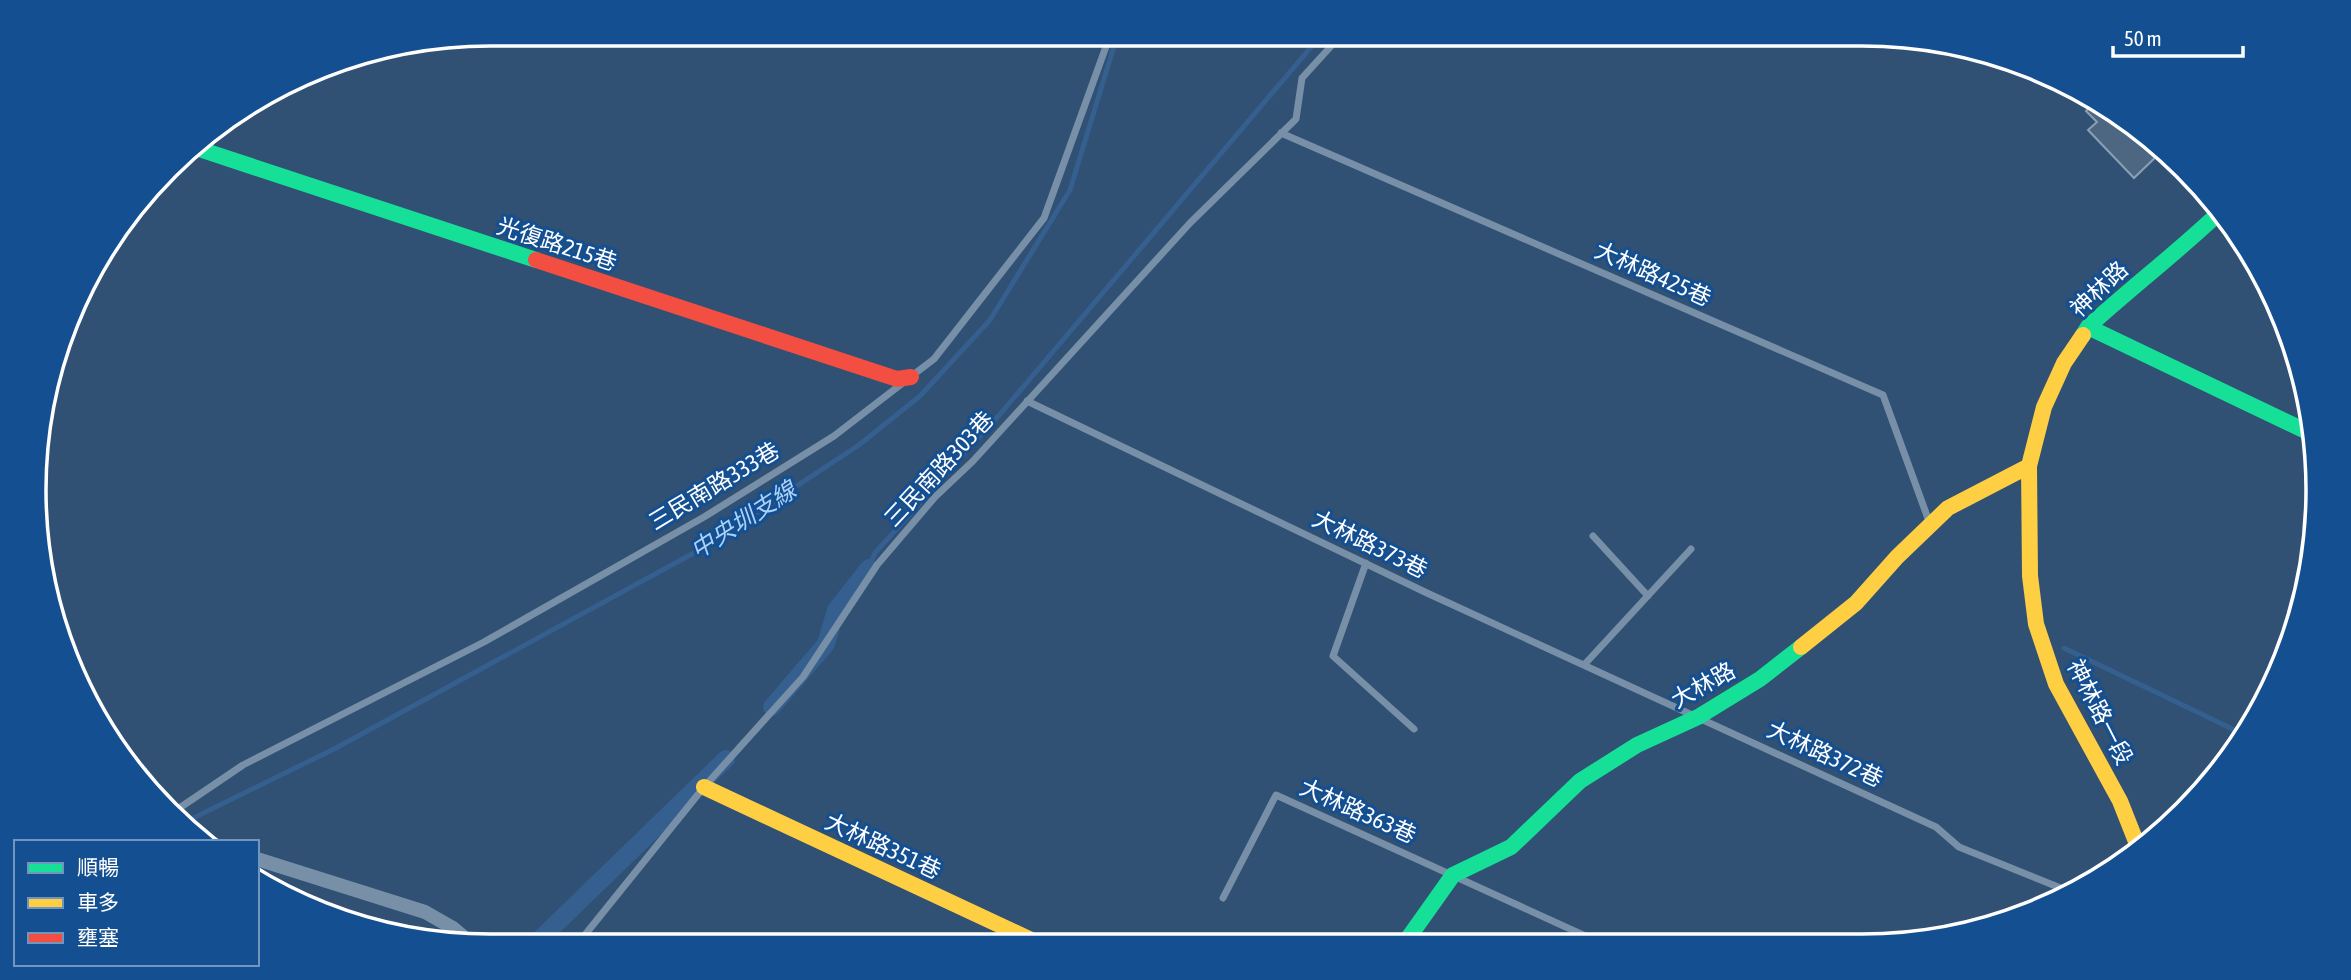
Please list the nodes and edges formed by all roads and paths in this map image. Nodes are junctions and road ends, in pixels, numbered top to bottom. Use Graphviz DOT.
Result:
graph roads {
  1 [pos="1107,45"];
  2 [pos="1332,45"];
  3 [pos="1281,133"];
  4 [pos="203,150"];
  5 [pos="2213,218"];
  6 [pos="2088,327"];
  7 [pos="911,377"];
  8 [pos="1027,401"];
  9 [pos="2301,429"];
  10 [pos="2029,466"];
  11 [pos="1930,524"];
  12 [pos="1593,536"];
  13 [pos="1691,549"];
  14 [pos="1366,564"];
  15 [pos="1648,596"];
  16 [pos="1584,664"];
  17 [pos="1698,717"];
  18 [pos="1414,729"];
  19 [pos="704,787"];
  20 [pos="180,808"];
  21 [pos="2135,841"];
  22 [pos="259,860"];
  23 [pos="1453,875"];
  24 [pos="2060,888"];
  25 [pos="1223,898"];
  26 [pos="459,934"];
  27 [pos="584,934"];
  28 [pos="1018,934"];
  29 [pos="1411,934"];
  30 [pos="1581,934"];
  1 -- 7 [label="lane, 三民南路333巷"];
  2 -- 3 [label="lane, 三民南路303巷"];
  3 -- 8 [label="lane, 三民南路303巷"];
  3 -- 11 [label="lane, 大林路425巷"];
  4 -- 7 [label="street, 光復路215巷"];
  5 -- 6 [label="street, 神林路"];
  6 -- 9 [label="street"];
  6 -- 10 [label="street, 神林路"];
  7 -- 20 [label="lane, 三民南路333巷"];
  8 -- 14 [label="lane, 大林路373巷"];
  8 -- 19 [label="lane, 三民南路303巷"];
  10 -- 11 [label="street, 大林路"];
  10 -- 21 [label="street, 神林路一段"];
  11 -- 17 [label="street, 大林路"];
  12 -- 15 [label="lane"];
  13 -- 15 [label="lane"];
  14 -- 16 [label="lane, 大林路373巷"];
  14 -- 18 [label="lane"];
  15 -- 16 [label="lane"];
  16 -- 17 [label="lane, 大林路373巷"];
  17 -- 23 [label="street, 大林路"];
  17 -- 24 [label="lane, 大林路372巷"];
  19 -- 27 [label="lane, 三民南路303巷"];
  19 -- 28 [label="street, 大林路351巷"];
  22 -- 26 [label="street"];
  23 -- 25 [label="lane, 大林路363巷"];
  23 -- 29 [label="street, 大林路"];
  23 -- 30 [label="lane"];
}
